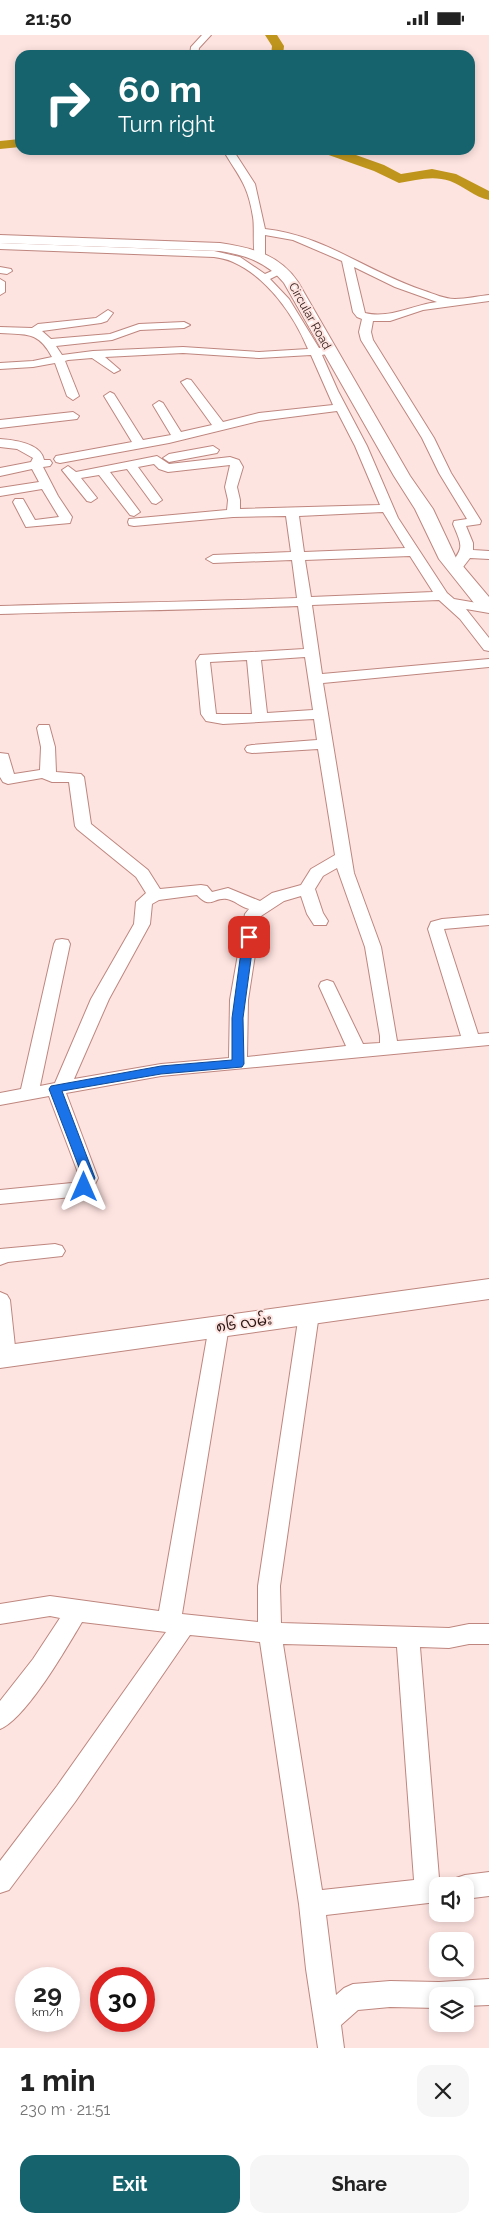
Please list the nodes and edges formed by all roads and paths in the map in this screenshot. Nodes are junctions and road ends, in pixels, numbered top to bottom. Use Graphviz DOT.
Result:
graph roads {
  1 [pos="207,35"];
  2 [pos="195,50"];
  3 [pos="230,155"];
  4 [pos="261,232"];
  5 [pos="0,239"];
  6 [pos="0,246"];
  7 [pos="260,257"];
  8 [pos="347,258"];
  9 [pos="280,268"];
  10 [pos="263,277"];
  11 [pos="0,282"];
  12 [pos="0,292"];
  13 [pos="489,298"];
  14 [pos="453,303"];
  15 [pos="108,313"];
  16 [pos="368,318"];
  17 [pos="0,330"];
  18 [pos="36,333"];
  19 [pos="47,343"];
  20 [pos="183,350"];
  21 [pos="323,351"];
  22 [pos="93,355"];
  23 [pos="58,359"];
  24 [pos="0,367"];
  25 [pos="114,370"];
  26 [pos="187,382"];
  27 [pos="73,396"];
  28 [pos="110,396"];
  29 [pos="159,405"];
  30 [pos="342,407"];
  31 [pos="73,415"];
  32 [pos="0,424"];
  33 [pos="220,427"];
  34 [pos="178,437"];
  35 [pos="0,443"];
  36 [pos="140,445"];
  37 [pos="213,450"];
  38 [pos="60,459"];
  39 [pos="157,460"];
  40 [pos="36,465"];
  41 [pos="130,465"];
  42 [pos="103,471"];
  43 [pos="0,472"];
  44 [pos="72,476"];
  45 [pos="46,485"];
  46 [pos="1,492"];
  47 [pos="91,499"];
  48 [pos="156,501"];
  49 [pos="18,502"];
  50 [pos="388,508"];
  51 [pos="233,513"];
  52 [pos="292,513"];
  53 [pos="413,551"];
  54 [pos="467,554"];
  55 [pos="298,555"];
  56 [pos="489,555"];
  57 [pos="212,559"];
  58 [pos="455,568"];
  59 [pos="445,600"];
  60 [pos="305,601"];
  61 [pos="489,605"];
  62 [pos="489,609"];
  63 [pos="0,610"];
  64 [pos="484,632"];
  65 [pos="489,647"];
  66 [pos="311,653"];
  67 [pos="253,655"];
  68 [pos="489,663"];
  69 [pos="315,679"];
  70 [pos="320,714"];
  71 [pos="260,718"];
  72 [pos="44,728"];
  73 [pos="325,744"];
  74 [pos="252,749"];
  75 [pos="3,757"];
  76 [pos="48,773"];
  77 [pos="344,857"];
  78 [pos="307,889"];
  79 [pos="155,895"];
  80 [pos="262,907"];
  81 [pos="489,920"];
  82 [pos="320,921"];
  83 [pos="62,945"];
  84 [pos="327,986"];
  85 [pos="489,1039"];
  86 [pos="471,1040"];
  87 [pos="388,1048"];
  88 [pos="357,1050"];
  89 [pos="238,1064"];
  90 [pos="58,1088"];
  91 [pos="29,1094"];
  92 [pos="0,1099"];
  93 [pos="0,1197"];
  94 [pos="55,1251"];
  95 [pos="0,1258"];
  96 [pos="489,1289"];
  97 [pos="0,1300"];
  98 [pos="309,1314"];
  99 [pos="219,1327"];
  100 [pos="3,1356"];
  101 [pos="76,1611"];
  102 [pos="0,1613"];
  103 [pos="177,1623"];
  104 [pos="270,1633"];
  105 [pos="489,1634"];
  106 [pos="408,1637"];
  107 [pos="0,1718"];
  108 [pos="431,1877"];
  109 [pos="0,1881"];
  110 [pos="489,1884"];
  111 [pos="474,1886"];
  112 [pos="429,1890"];
  113 [pos="312,1903"];
  114 [pos="489,1992"];
  115 [pos="327,2021"];
  116 [pos="331,2048"];
  1 -- 2 [label="street"];
  3 -- 4 [label="street"];
  4 -- 7 [label="street"];
  4 -- 8 [label="street"];
  5 -- 7 [label="main road, Circular Road"];
  6 -- 10 [label="street"];
  7 -- 9 [label="main road, Circular Road"];
  8 -- 14 [label="street"];
  8 -- 16 [label="street"];
  9 -- 10 [label="street"];
  9 -- 21 [label="main road, Circular Road"];
  10 -- 21 [label="street"];
  11 -- 12 [label="street"];
  13 -- 14 [label="street"];
  14 -- 16 [label="street"];
  15 -- 18 [label="street"];
  16 -- 54 [label="street"];
  17 -- 18 [label="street"];
  18 -- 19 [label="street"];
  19 -- 20 [label="street"];
  19 -- 23 [label="street"];
  20 -- 21 [label="street"];
  20 -- 22 [label="street"];
  21 -- 30 [label="street"];
  21 -- 58 [label="main road, Circular Road"];
  22 -- 23 [label="street"];
  22 -- 25 [label="street"];
  23 -- 24 [label="street"];
  23 -- 27 [label="street"];
  26 -- 33 [label="street"];
  28 -- 36 [label="street"];
  29 -- 34 [label="street"];
  30 -- 33 [label="street"];
  30 -- 50 [label="street"];
  31 -- 32 [label="street"];
  33 -- 34 [label="street"];
  34 -- 36 [label="street"];
  35 -- 40 [label="street"];
  36 -- 38 [label="street"];
  37 -- 39 [label="street"];
  38 -- 40 [label="street"];
  38 -- 44 [label="street"];
  39 -- 41 [label="street"];
  39 -- 51 [label="street"];
  40 -- 43 [label="street"];
  40 -- 45 [label="street"];
  41 -- 42 [label="street"];
  41 -- 48 [label="street"];
  42 -- 44 [label="street"];
  42 -- 51 [label="street"];
  44 -- 47 [label="street"];
  45 -- 46 [label="street"];
  45 -- 49 [label="street"];
  50 -- 52 [label="street"];
  50 -- 53 [label="street"];
  51 -- 52 [label="street"];
  52 -- 55 [label="street"];
  53 -- 55 [label="street"];
  53 -- 59 [label="street"];
  54 -- 56 [label="street"];
  54 -- 58 [label="street"];
  55 -- 57 [label="street"];
  55 -- 60 [label="street"];
  58 -- 61 [label="main road, Circular Road"];
  59 -- 60 [label="street"];
  59 -- 62 [label="street"];
  59 -- 64 [label="street"];
  60 -- 63 [label="street"];
  60 -- 66 [label="street"];
  64 -- 65 [label="street"];
  66 -- 67 [label="street"];
  66 -- 69 [label="street"];
  67 -- 71 [label="street"];
  67 -- 71 [label="street"];
  68 -- 69 [label="street"];
  69 -- 70 [label="street"];
  70 -- 71 [label="street"];
  70 -- 73 [label="street"];
  72 -- 76 [label="street"];
  73 -- 74 [label="street"];
  73 -- 77 [label="street"];
  75 -- 76 [label="street"];
  76 -- 79 [label="street"];
  77 -- 78 [label="street"];
  77 -- 87 [label="street"];
  78 -- 80 [label="street"];
  78 -- 82 [label="street"];
  79 -- 80 [label="street"];
  79 -- 90 [label="street"];
  80 -- 89 [label="street"];
  81 -- 86 [label="street"];
  83 -- 91 [label="street"];
  84 -- 88 [label="street"];
  85 -- 86 [label="street"];
  86 -- 87 [label="street"];
  87 -- 88 [label="street"];
  88 -- 89 [label="street"];
  89 -- 90 [label="street"];
  90 -- 91 [label="street"];
  90 -- 93 [label="street"];
  91 -- 92 [label="street"];
  94 -- 95 [label="street"];
  96 -- 98 [label="main road, ၈၆ လမ်း"];
  97 -- 100 [label="street"];
  98 -- 99 [label="main road, ၈၆ လမ်း"];
  98 -- 104 [label="street"];
  99 -- 100 [label="main road, ၈၆ လမ်း"];
  99 -- 103 [label="street"];
  101 -- 102 [label="street"];
  101 -- 103 [label="street"];
  101 -- 107 [label="street"];
  103 -- 104 [label="street"];
  103 -- 109 [label="street"];
  104 -- 106 [label="street"];
  104 -- 113 [label="street"];
  105 -- 106 [label="street"];
  106 -- 108 [label="street"];
  110 -- 111 [label="street"];
  112 -- 113 [label="street"];
  113 -- 115 [label="street"];
  114 -- 115 [label="street"];
  115 -- 116 [label="street"];
}
